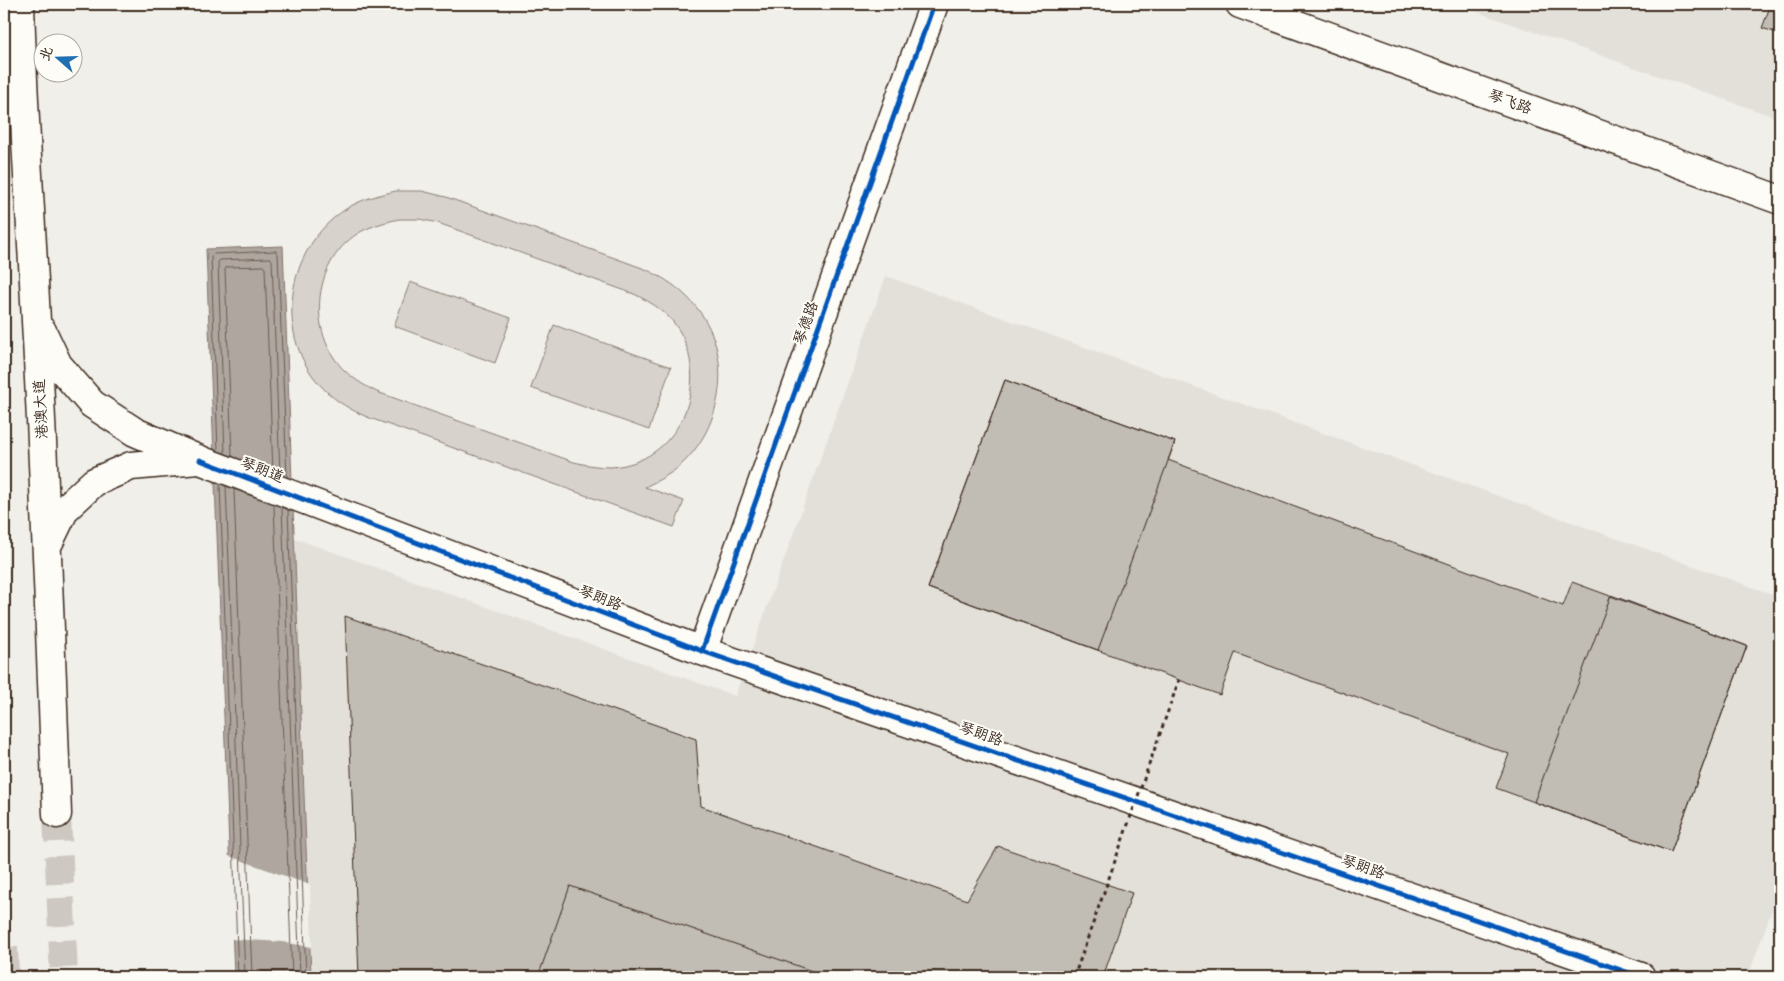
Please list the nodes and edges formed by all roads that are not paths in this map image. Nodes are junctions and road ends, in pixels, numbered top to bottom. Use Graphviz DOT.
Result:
graph roads {
  1 [pos="20,4"];
  2 [pos="934,4"];
  3 [pos="1240,4"];
  4 [pos="1780,200"];
  5 [pos="36,318"];
  6 [pos="200,460"];
  7 [pos="316,504"];
  8 [pos="47,546"];
  9 [pos="702,651"];
  10 [pos="57,814"];
  11 [pos="1641,977"];
  1 -- 5 [label="street, 港澳大道"];
  2 -- 9 [label="street, 琴德路"];
  3 -- 4 [label="street, 琴飞路"];
  5 -- 6 [label="street, 琴朗道"];
  5 -- 8 [label="street, 港澳大道"];
  6 -- 7 [label="street, 琴朗道"];
  6 -- 8 [label="street"];
  7 -- 9 [label="street, 琴朗路"];
  8 -- 10 [label="street, 港澳大道"];
  9 -- 11 [label="street, 琴朗路"];
}
